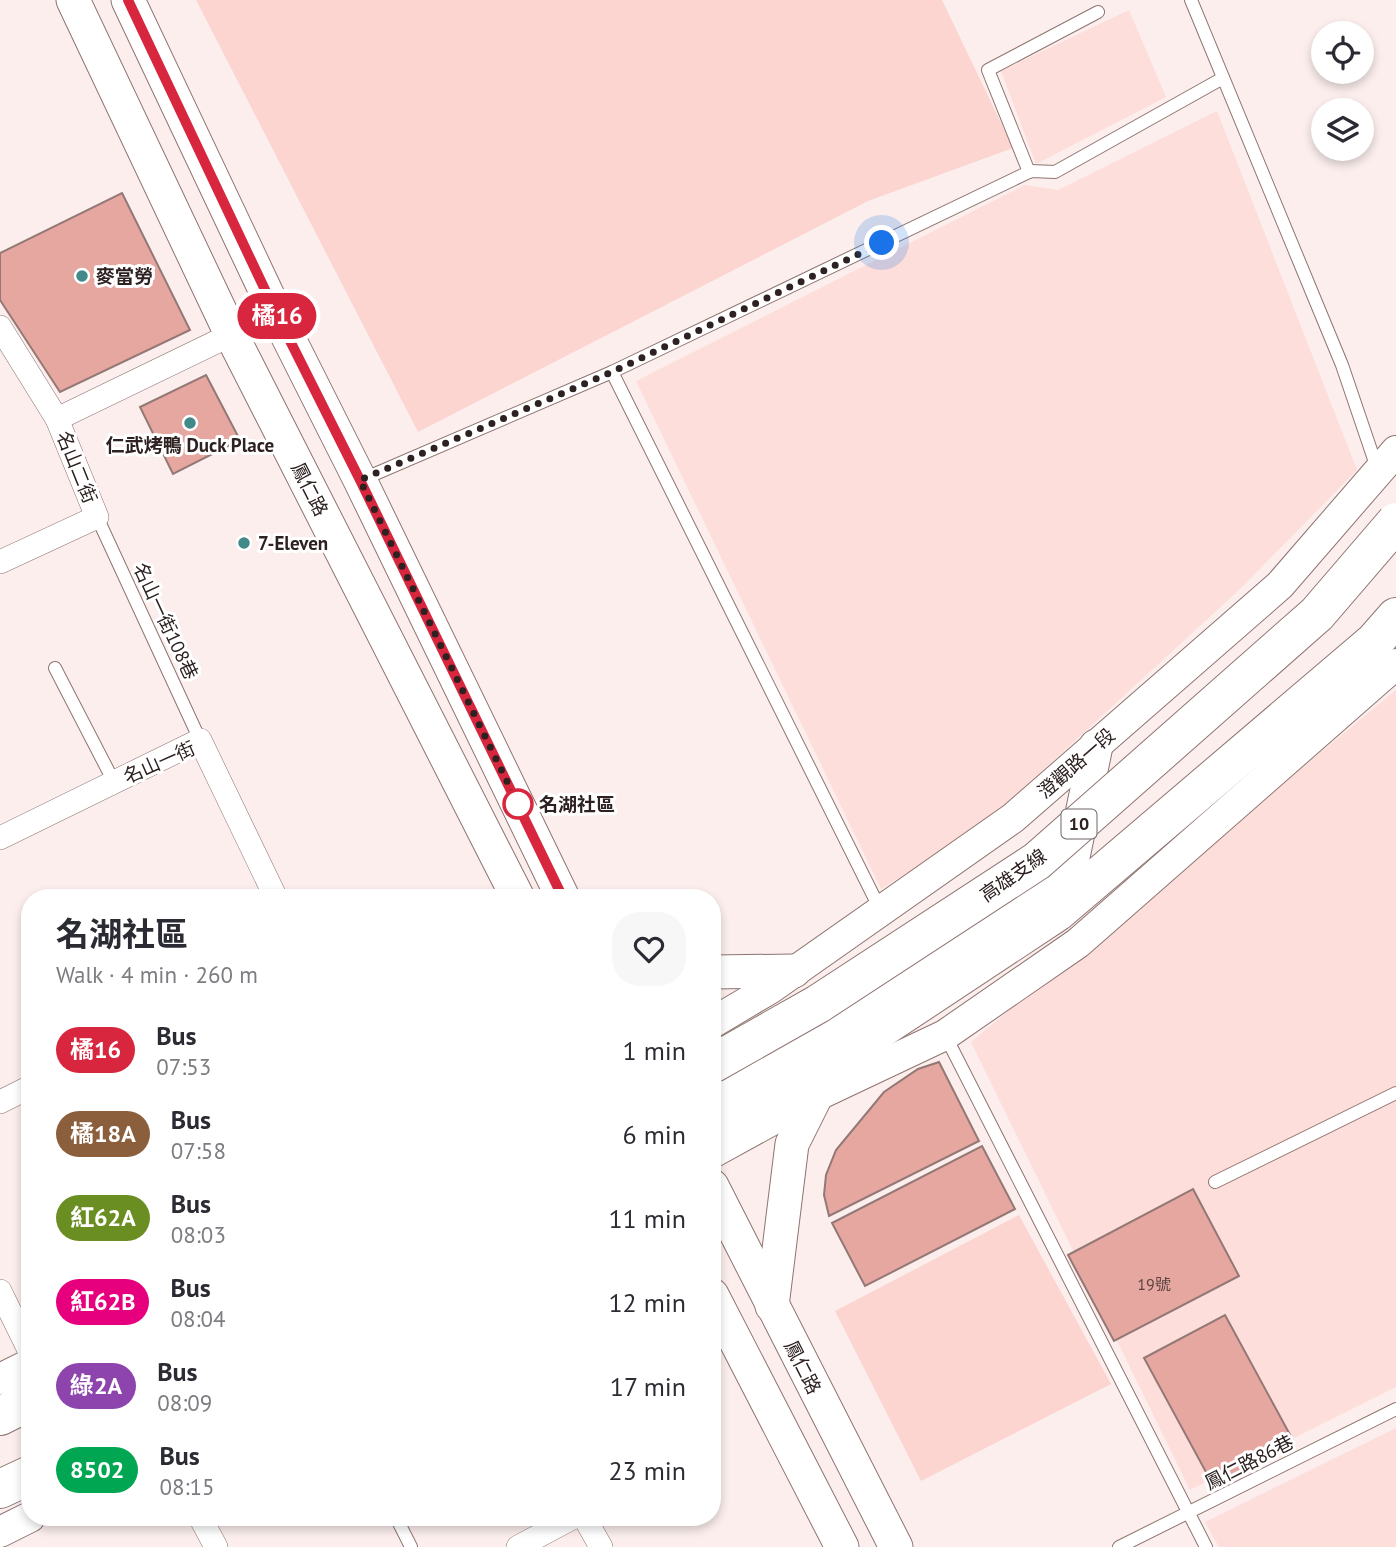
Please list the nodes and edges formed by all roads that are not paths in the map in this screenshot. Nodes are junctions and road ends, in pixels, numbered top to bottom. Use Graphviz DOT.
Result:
graph roads {
  1 [pos="74,0"];
  2 [pos="128,0"];
  3 [pos="1191,0"];
  4 [pos="1098,12"];
  5 [pos="1223,78"];
  6 [pos="1029,172"];
  7 [pos="276,313"];
  8 [pos="0,327"];
  9 [pos="232,334"];
  10 [pos="612,372"];
  11 [pos="57,419"];
  12 [pos="1387,462"];
  13 [pos="360,480"];
  14 [pos="97,517"];
  15 [pos="1396,522"];
  16 [pos="0,562"];
  17 [pos="1396,617"];
  18 [pos="1396,664"];
  19 [pos="55,668"];
  20 [pos="200,740"];
  21 [pos="1096,746"];
  22 [pos="114,782"];
  23 [pos="0,838"];
  24 [pos="272,889"];
  25 [pos="513,889"];
  26 [pos="559,889"];
  27 [pos="881,911"];
  28 [pos="794,971"];
  29 [pos="721,972"];
  30 [pos="721,1017"];
  31 [pos="945,1035"];
  32 [pos="721,1058"];
  33 [pos="721,1089"];
  34 [pos="21,1092"];
  35 [pos="1396,1093"];
  36 [pos="816,1096"];
  37 [pos="0,1102"];
  38 [pos="721,1121"];
  39 [pos="721,1148"];
  40 [pos="1215,1182"];
  41 [pos="721,1203"];
  42 [pos="0,1291"];
  43 [pos="772,1306"];
  44 [pos="721,1316"];
  45 [pos="21,1334"];
  46 [pos="21,1369"];
  47 [pos="0,1380"];
  48 [pos="21,1406"];
  49 [pos="1396,1409"];
  50 [pos="0,1416"];
  51 [pos="21,1479"];
  52 [pos="0,1489"];
  53 [pos="1188,1514"];
  54 [pos="21,1522"];
  55 [pos="205,1526"];
  56 [pos="400,1526"];
  57 [pos="557,1526"];
  58 [pos="589,1526"];
  59 [pos="0,1532"];
  60 [pos="216,1547"];
  61 [pos="411,1547"];
  62 [pos="518,1547"];
  63 [pos="601,1547"];
  64 [pos="842,1547"];
  65 [pos="896,1547"];
  66 [pos="1119,1547"];
  67 [pos="1206,1547"];
  1 -- 9 [label="main road, 鳳仁路"];
  2 -- 7 [label="main road"];
  3 -- 5 [label="lane"];
  4 -- 6 [label="lane"];
  5 -- 6 [label="lane"];
  5 -- 12 [label="lane"];
  6 -- 10 [label="lane"];
  7 -- 9 [label="street"];
  7 -- 13 [label="main road"];
  8 -- 11 [label="street, 名山二街"];
  9 -- 11 [label="street"];
  9 -- 25 [label="main road, 鳳仁路"];
  10 -- 13 [label="lane"];
  10 -- 27 [label="lane"];
  11 -- 14 [label="street, 名山二街"];
  12 -- 21 [label="street, 澄觀路一段"];
  13 -- 26 [label="main road"];
  14 -- 16 [label="street, 名山二街"];
  14 -- 20 [label="lane, 名山一街108巷"];
  15 -- 32 [label="highway, 高雄支線 / 10, bridge"];
  17 -- 38 [label="highway"];
  18 -- 31 [label="street"];
  19 -- 22 [label="lane"];
  20 -- 22 [label="street, 名山一街"];
  20 -- 24 [label="street, 名山一街"];
  21 -- 27 [label="street, 澄觀路一段"];
  21 -- 33 [label="main road"];
  22 -- 23 [label="street, 名山一街"];
  27 -- 28 [label="street, 澄觀路一段"];
  28 -- 29 [label="main road"];
  28 -- 30 [label="street, 澄觀路一段"];
  31 -- 36 [label="street"];
  31 -- 53 [label="lane"];
  34 -- 37 [label="street"];
  35 -- 40 [label="lane"];
  36 -- 39 [label="street"];
  36 -- 43 [label="main road"];
  41 -- 43 [label="main road, 鳳仁路"];
  42 -- 45 [label="street"];
  43 -- 65 [label="main road, 鳳仁路"];
  44 -- 64 [label="main road"];
  46 -- 47 [label="street"];
  48 -- 50 [label="highway"];
  49 -- 53 [label="lane, 鳳仁路86巷"];
  51 -- 52 [label="highway"];
  53 -- 66 [label="lane, 鳳仁路86巷"];
  53 -- 67 [label="lane"];
  54 -- 59 [label="street"];
  55 -- 60 [label="street"];
  56 -- 61 [label="lane"];
  57 -- 62 [label="street"];
  58 -- 63 [label="street"];
}
